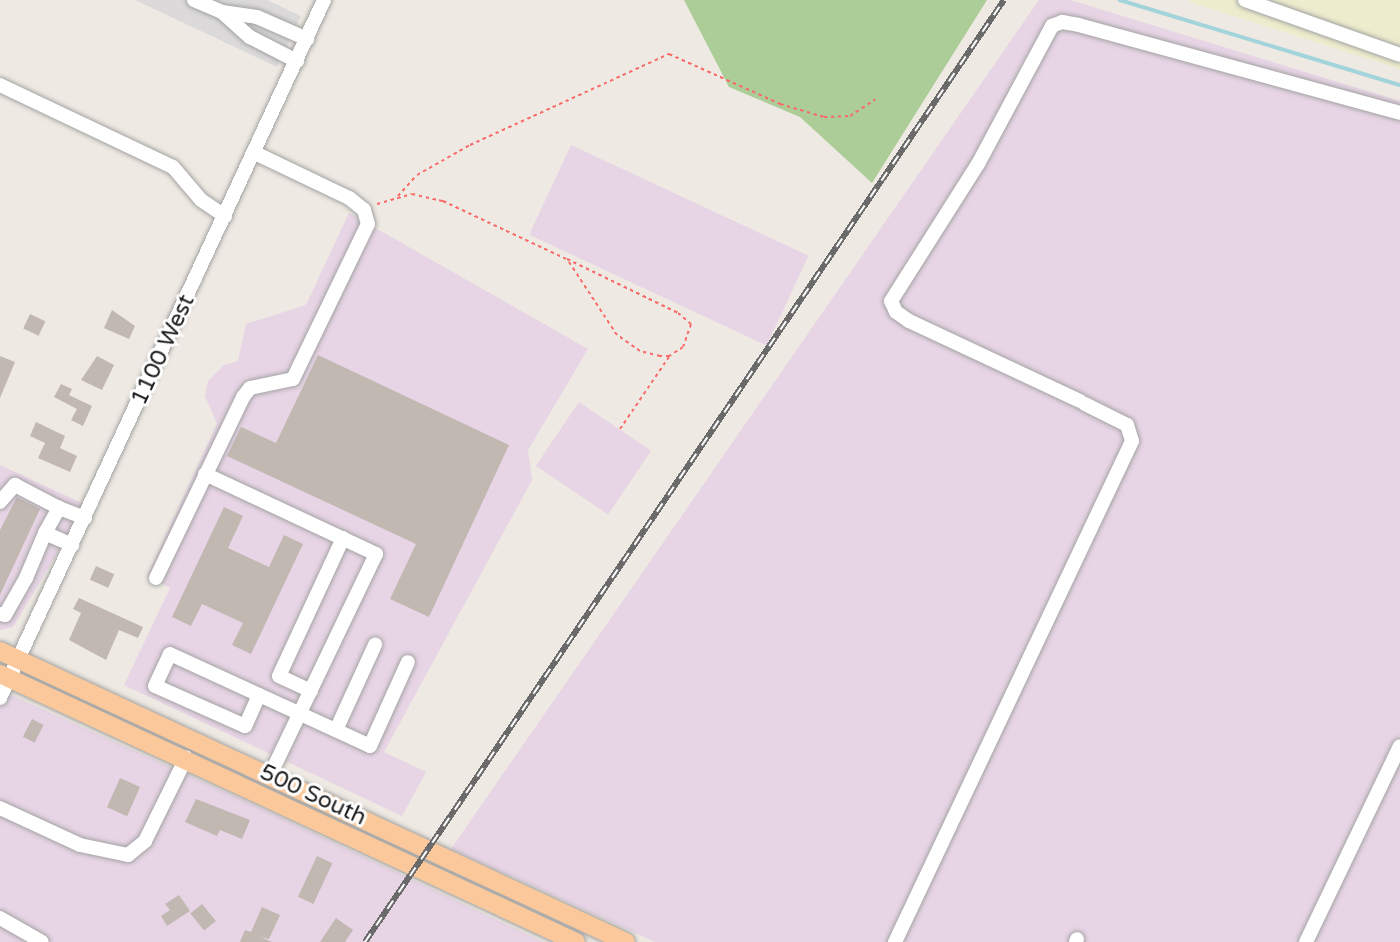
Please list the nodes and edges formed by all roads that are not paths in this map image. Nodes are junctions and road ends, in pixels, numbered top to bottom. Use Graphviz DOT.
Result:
graph roads {
  1 [pos="194,0"];
  2 [pos="324,0"];
  3 [pos="1245,0"];
  4 [pos="222,12"];
  5 [pos="307,39"];
  6 [pos="1400,55"];
  7 [pos="298,61"];
  8 [pos="0,85"];
  9 [pos="1400,113"];
  10 [pos="255,153"];
  11 [pos="225,216"];
  12 [pos="205,474"];
  13 [pos="0,502"];
  14 [pos="59,508"];
  15 [pos="85,518"];
  16 [pos="45,533"];
  17 [pos="343,538"];
  18 [pos="72,545"];
  19 [pos="156,578"];
  20 [pos="0,614"];
  21 [pos="375,645"];
  22 [pos="0,650"];
  23 [pos="19,659"];
  24 [pos="408,662"];
  25 [pos="5,676"];
  26 [pos="311,691"];
  27 [pos="259,695"];
  28 [pos="0,698"];
  29 [pos="299,714"];
  30 [pos="336,730"];
  31 [pos="1400,746"];
  32 [pos="186,758"];
  33 [pos="270,775"];
  34 [pos="0,808"];
  35 [pos="0,918"];
  36 [pos="42,942"];
  37 [pos="576,942"];
  38 [pos="626,942"];
  39 [pos="895,942"];
  40 [pos="1306,942"];
  1 -- 4 [label="street"];
  2 -- 5 [label="street, 1100 West"];
  3 -- 6 [label="street"];
  4 -- 5 [label="street"];
  4 -- 7 [label="street"];
  5 -- 7 [label="street, 1100 West"];
  7 -- 10 [label="street, 1100 West"];
  8 -- 11 [label="street"];
  9 -- 39 [label="street"];
  10 -- 11 [label="street, 1100 West"];
  10 -- 12 [label="street"];
  11 -- 15 [label="street, 1100 West"];
  12 -- 17 [label="street"];
  12 -- 19 [label="street"];
  13 -- 14 [label="street"];
  14 -- 15 [label="street"];
  14 -- 16 [label="street"];
  15 -- 18 [label="street, 1100 West"];
  16 -- 18 [label="street"];
  16 -- 20 [label="street"];
  17 -- 26 [label="street"];
  17 -- 26 [label="street"];
  18 -- 23 [label="street, 1100 West"];
  21 -- 30 [label="street"];
  22 -- 23 [label="main road, 500 South"];
  23 -- 25 [label="street, 1100 West"];
  23 -- 33 [label="main road, 500 South"];
  24 -- 30 [label="street"];
  25 -- 28 [label="street, 1100 West"];
  25 -- 32 [label="main road, 500 South"];
  26 -- 29 [label="street"];
  27 -- 27 [label="street"];
  27 -- 29 [label="street"];
  29 -- 30 [label="street"];
  29 -- 33 [label="street"];
  31 -- 40 [label="street"];
  32 -- 34 [label="street"];
  32 -- 37 [label="main road, 500 South"];
  33 -- 38 [label="main road, 500 South"];
  35 -- 36 [label="street"];
}
